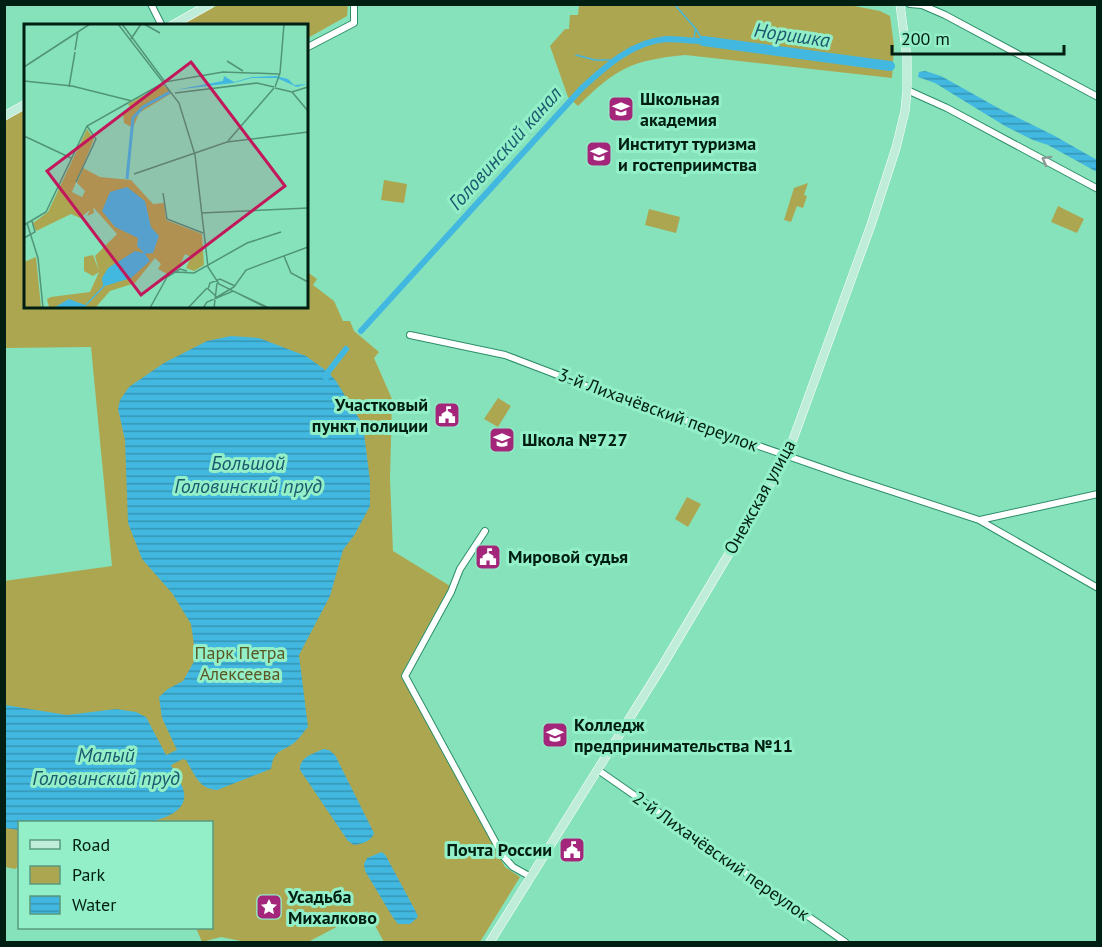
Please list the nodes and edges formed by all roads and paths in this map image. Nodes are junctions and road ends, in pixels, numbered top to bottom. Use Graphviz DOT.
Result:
graph roads {
  1 [pos="151,4"];
  2 [pos="210,4"];
  3 [pos="354,4"];
  4 [pos="900,4"];
  5 [pos="910,4"];
  6 [pos="921,5"];
  7 [pos="161,24"];
  8 [pos="175,24"];
  9 [pos="308,47"];
  10 [pos="907,90"];
  11 [pos="1098,97"];
  12 [pos="24,105"];
  13 [pos="4,116"];
  14 [pos="1098,189"];
  15 [pos="410,335"];
  16 [pos="787,456"];
  17 [pos="1098,494"];
  18 [pos="979,520"];
  19 [pos="485,531"];
  20 [pos="1098,588"];
  21 [pos="597,770"];
  22 [pos="531,877"];
  23 [pos="490,942"];
  24 [pos="845,942"];
  1 -- 7 [label="street"];
  2 -- 8 [label="main road"];
  3 -- 9 [label="street"];
  4 -- 10 [label="main road, Онежская улица"];
  5 -- 6 [label="street"];
  6 -- 11 [label="street"];
  14 -- 10 [label="street, one-way"];
  10 -- 16 [label="main road, Онежская улица"];
  12 -- 13 [label="main road"];
  15 -- 16 [label="street, 3-й Лихачёвский переулок"];
  16 -- 18 [label="street, 3-й Лихачёвский переулок"];
  16 -- 21 [label="main road, Онежская улица"];
  17 -- 18 [label="street"];
  18 -- 20 [label="street, 3-й Лихачёвский переулок"];
  19 -- 22 [label="street"];
  21 -- 22 [label="main road, Онежская улица"];
  21 -- 24 [label="street, 2-й Лихачёвский переулок"];
  22 -- 23 [label="main road, Онежская улица"];
}
